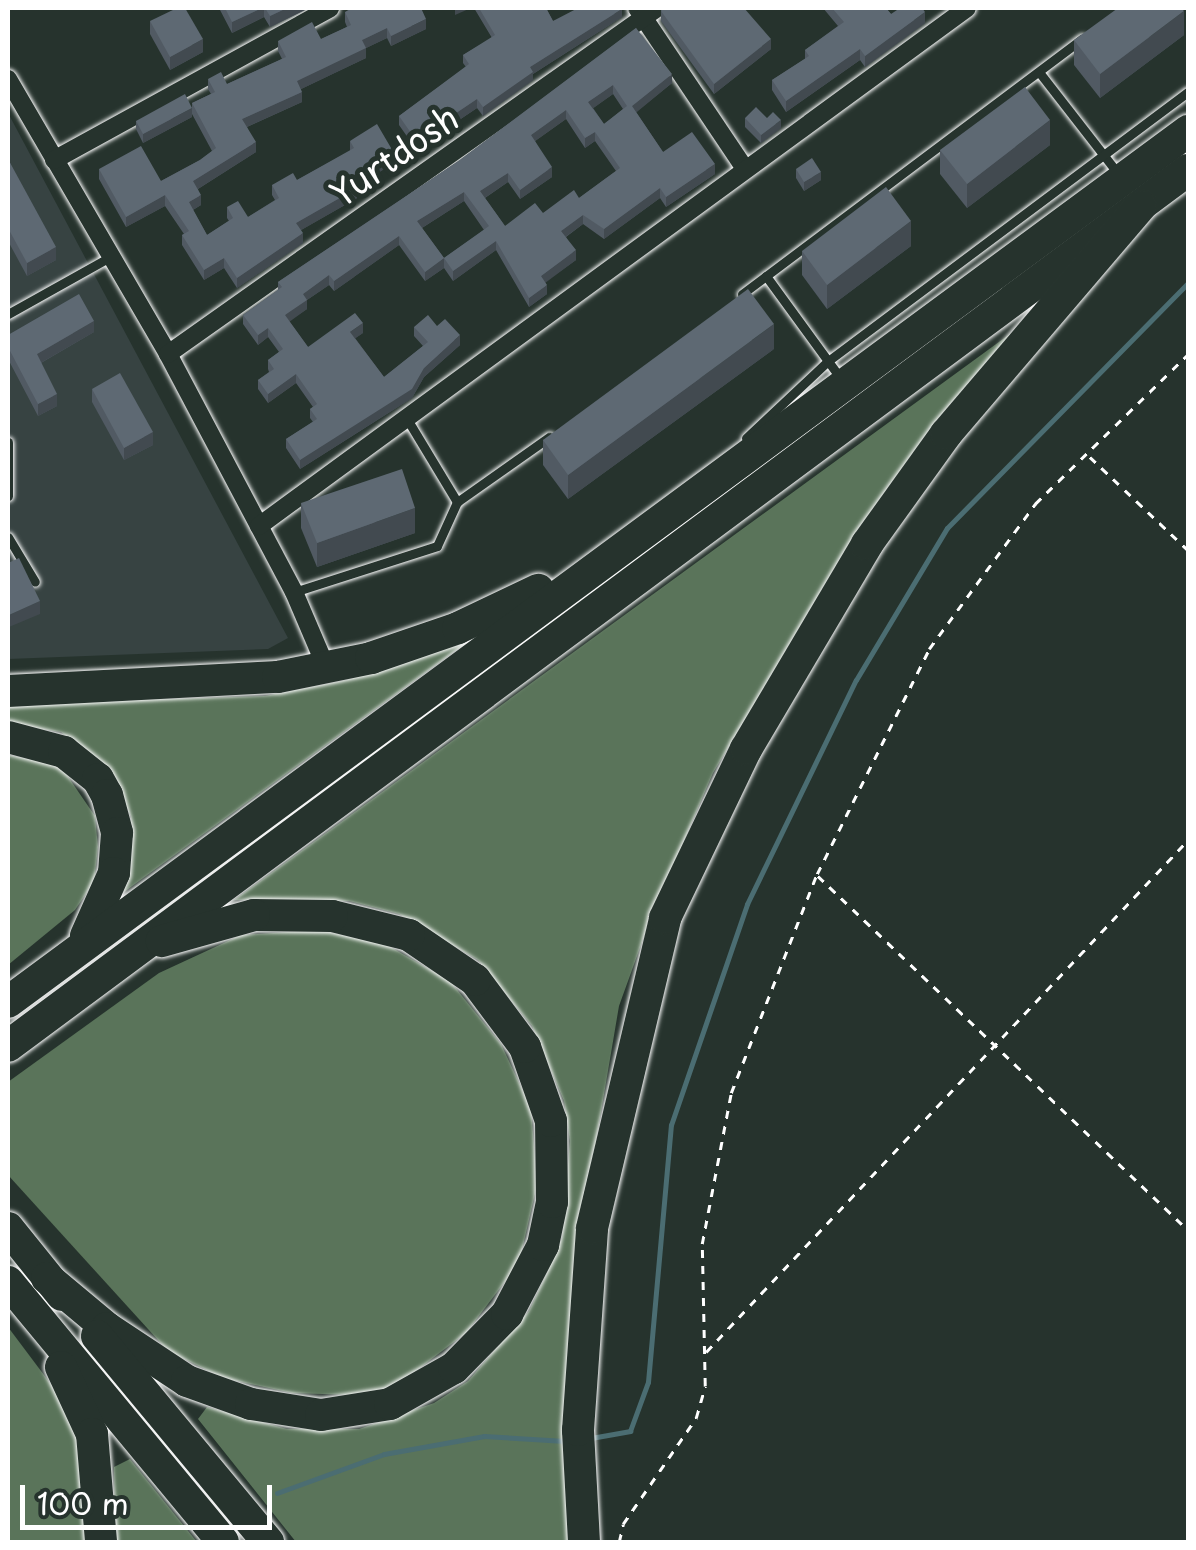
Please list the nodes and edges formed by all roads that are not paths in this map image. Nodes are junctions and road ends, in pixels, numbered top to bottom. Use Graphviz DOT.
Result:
graph roads {
  1 [pos="330,8"];
  2 [pos="966,8"];
  3 [pos="646,11"];
  4 [pos="1096,29"];
  5 [pos="1039,72"];
  6 [pos="8,78"];
  7 [pos="1188,92"];
  8 [pos="1188,131"];
  9 [pos="54,160"];
  10 [pos="743,166"];
  11 [pos="1188,170"];
  12 [pos="1122,180"];
  13 [pos="110,257"];
  14 [pos="766,276"];
  15 [pos="735,299"];
  16 [pos="8,313"];
  17 [pos="168,354"];
  18 [pos="837,373"];
  19 [pos="407,419"];
  20 [pos="563,426"];
  21 [pos="8,442"];
  22 [pos="8,496"];
  23 [pos="458,502"];
  24 [pos="655,524"];
  25 [pos="259,526"];
  26 [pos="8,536"];
  27 [pos="35,582"];
  28 [pos="294,592"];
  29 [pos="326,667"];
  30 [pos="8,691"];
  31 [pos="8,737"];
  32 [pos="78,948"];
  33 [pos="101,973"];
  34 [pos="8,1002"];
  35 [pos="8,1046"];
  36 [pos="8,1228"];
  37 [pos="25,1286"];
  38 [pos="101,1542"];
  39 [pos="224,1542"];
  40 [pos="268,1542"];
  41 [pos="584,1542"];
  1 -- 9 [label="street"];
  2 -- 10 [label="street"];
  3 -- 10 [label="street"];
  3 -- 17 [label="street, Yurtdosh"];
  4 -- 5 [label="lane"];
  5 -- 12 [label="lane"];
  5 -- 14 [label="lane"];
  6 -- 9 [label="street"];
  7 -- 12 [label="lane"];
  8 -- 12 [label="highway"];
  9 -- 13 [label="street"];
  10 -- 19 [label="street"];
  11 -- 12 [label="highway"];
  12 -- 18 [label="highway"];
  12 -- 33 [label="highway"];
  12 -- 41 [label="highway"];
  13 -- 16 [label="lane"];
  13 -- 17 [label="street"];
  14 -- 15 [label="lane"];
  14 -- 18 [label="lane"];
  17 -- 25 [label="street"];
  18 -- 24 [label="highway"];
  19 -- 23 [label="lane"];
  19 -- 25 [label="street"];
  20 -- 23 [label="lane"];
  21 -- 22 [label="lane"];
  23 -- 28 [label="lane"];
  24 -- 29 [label="highway"];
  24 -- 32 [label="highway"];
  25 -- 28 [label="street"];
  26 -- 27 [label="lane"];
  28 -- 29 [label="street"];
  29 -- 30 [label="highway"];
  31 -- 32 [label="highway"];
  32 -- 34 [label="highway"];
  33 -- 35 [label="highway"];
  33 -- 37 [label="highway"];
  36 -- 37 [label="highway"];
  37 -- 38 [label="highway"];
  37 -- 39 [label="highway"];
  37 -- 40 [label="highway"];
}
